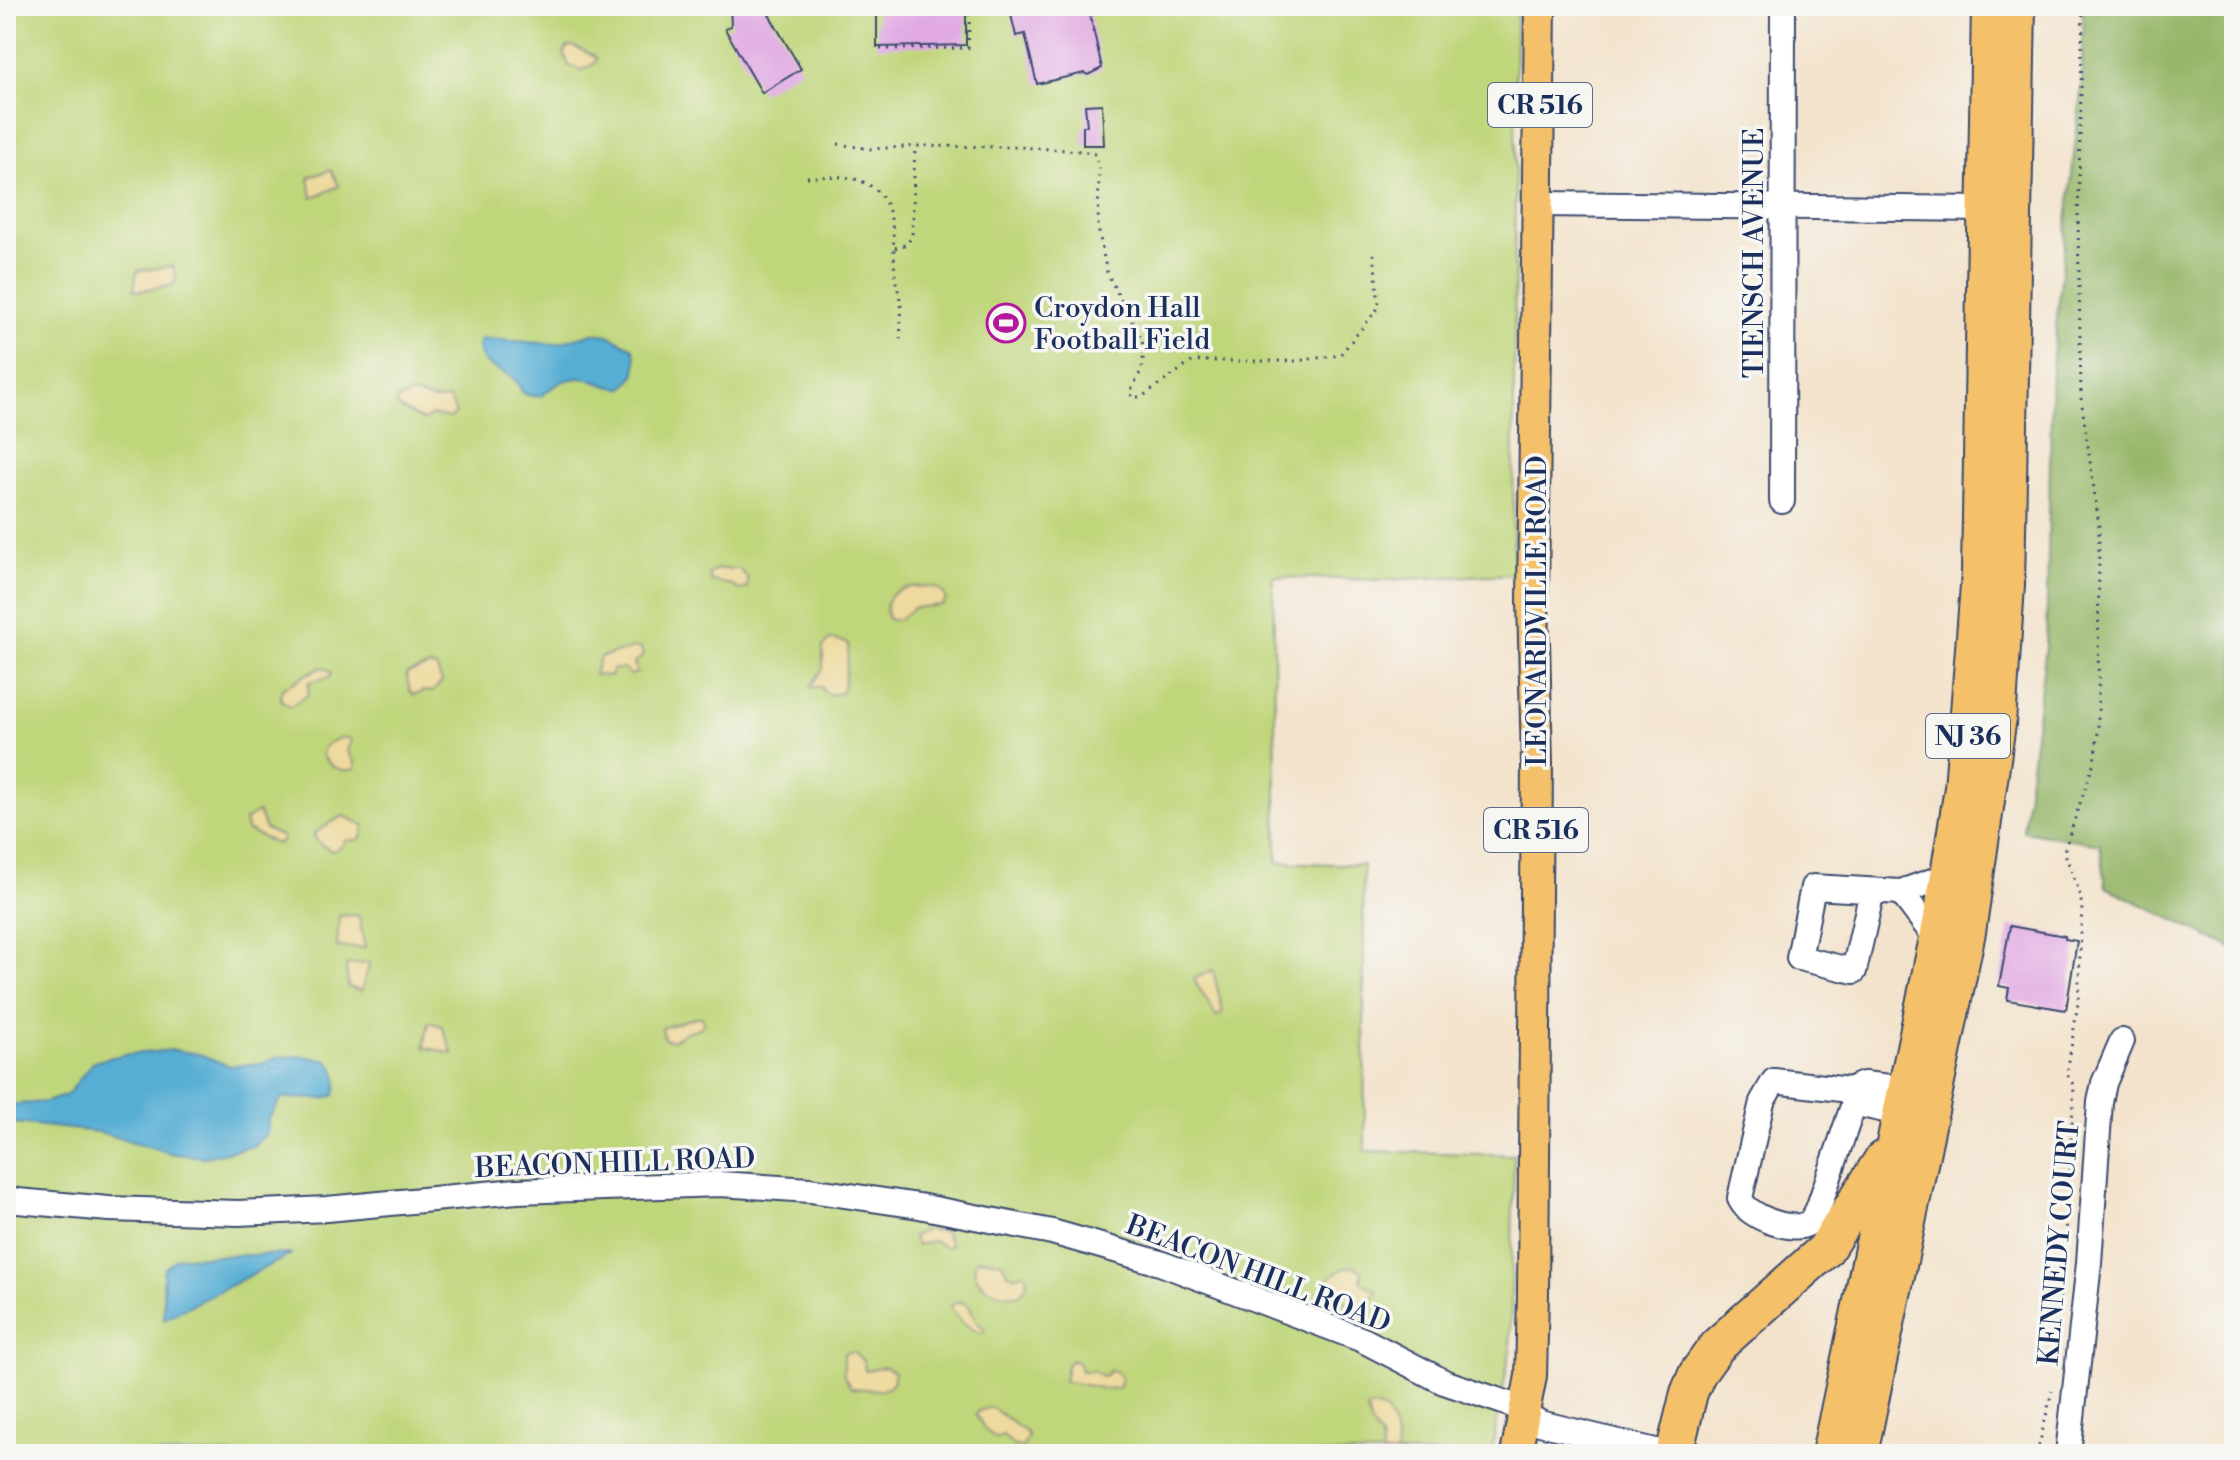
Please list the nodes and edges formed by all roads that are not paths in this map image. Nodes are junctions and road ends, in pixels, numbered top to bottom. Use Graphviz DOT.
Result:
graph roads {
  1 [pos="1540,6"];
  2 [pos="1783,6"];
  3 [pos="1990,6"];
  4 [pos="2017,6"];
  5 [pos="1539,204"];
  6 [pos="1783,206"];
  7 [pos="1987,209"];
  8 [pos="1782,501"];
  9 [pos="1949,875"];
  10 [pos="1872,891"];
  11 [pos="1901,892"];
  12 [pos="1938,941"];
  13 [pos="2122,1041"];
  14 [pos="1852,1097"];
  15 [pos="1903,1112"];
  16 [pos="6,1200"];
  17 [pos="1525,1413"];
  18 [pos="1516,1454"];
  19 [pos="1671,1454"];
  20 [pos="1830,1454"];
  21 [pos="1859,1454"];
  22 [pos="2068,1454"];
  1 -- 5 [label="main road, LEONARDVILLE ROAD / CR 516"];
  2 -- 6 [label="street, TIENSCH AVENUE"];
  3 -- 7 [label="highway, NJ 36"];
  4 -- 21 [label="highway, NJ 36"];
  5 -- 6 [label="street"];
  5 -- 17 [label="main road, LEONARDVILLE ROAD / CR 516"];
  6 -- 7 [label="street"];
  6 -- 8 [label="street, TIENSCH AVENUE"];
  7 -- 9 [label="highway, NJ 36"];
  9 -- 11 [label="street"];
  9 -- 12 [label="highway, NJ 36"];
  10 -- 11 [label="street"];
  11 -- 12 [label="street"];
  12 -- 15 [label="highway, NJ 36"];
  13 -- 22 [label="street, KENNEDY COURT"];
  14 -- 14 [label="street"];
  14 -- 15 [label="street"];
  15 -- 19 [label="highway"];
  15 -- 20 [label="highway, NJ 36"];
  16 -- 17 [label="street, BEACON HILL ROAD"];
  17 -- 18 [label="main road, LEONARDVILLE ROAD / CR 516"];
  17 -- 19 [label="street, BEACON HILL ROAD"];
}
